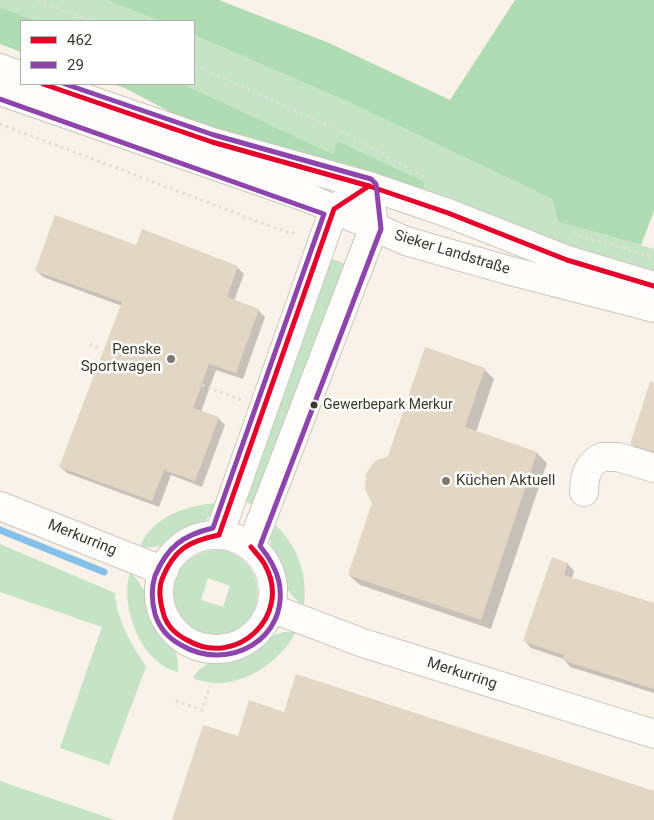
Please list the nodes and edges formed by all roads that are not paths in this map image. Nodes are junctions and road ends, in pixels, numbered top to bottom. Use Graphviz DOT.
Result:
graph roads {
  1 [pos="0,68"];
  2 [pos="20,76"];
  3 [pos="46,85"];
  4 [pos="0,91"];
  5 [pos="369,186"];
  6 [pos="334,209"];
  7 [pos="374,227"];
  8 [pos="654,286"];
  9 [pos="654,308"];
  10 [pos="654,468"];
  11 [pos="584,492"];
  12 [pos="0,506"];
  13 [pos="219,535"];
  14 [pos="251,547"];
  15 [pos="164,571"];
  16 [pos="271,608"];
  17 [pos="654,734"];
  1 -- 2 [label="street"];
  3 -- 5 [label="street, Sieker Landstraße"];
  4 -- 6 [label="street, Sieker Landstraße"];
  5 -- 6 [label="street"];
  5 -- 7 [label="street"];
  5 -- 8 [label="street, Sieker Landstraße"];
  6 -- 7 [label="street, Sieker Landstraße"];
  6 -- 13 [label="street"];
  7 -- 9 [label="street, Sieker Landstraße"];
  7 -- 14 [label="street"];
  10 -- 11 [label="street"];
  12 -- 15 [label="street, Merkurring"];
  13 -- 14 [label="street"];
  13 -- 15 [label="street"];
  14 -- 16 [label="street"];
  15 -- 16 [label="street"];
  16 -- 17 [label="street, Merkurring"];
}
